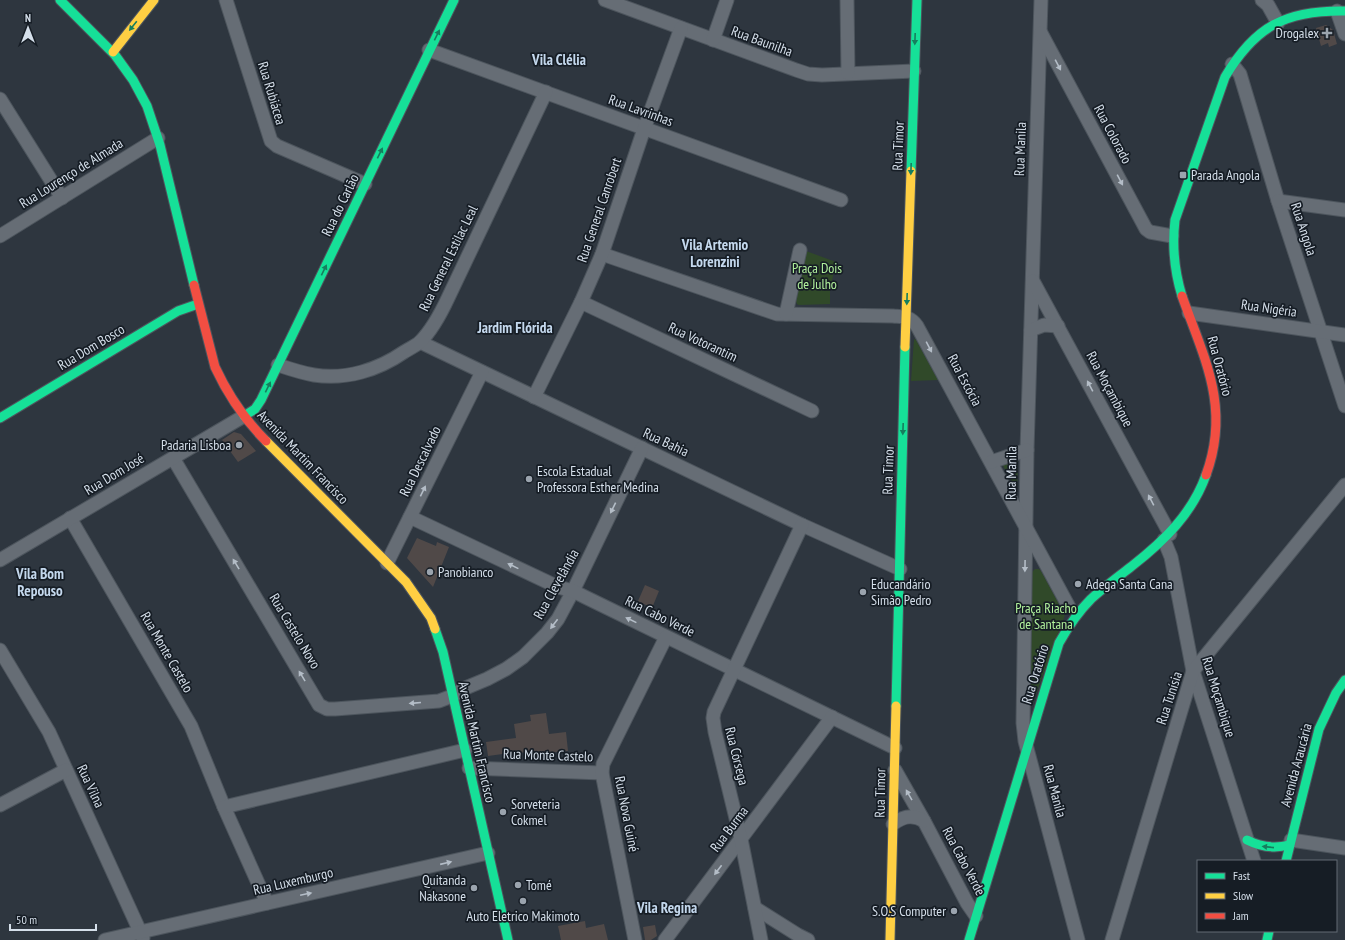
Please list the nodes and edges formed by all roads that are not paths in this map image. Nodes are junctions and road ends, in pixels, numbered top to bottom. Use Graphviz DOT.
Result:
graph roads {
  1 [pos="60,0"];
  2 [pos="154,0"];
  3 [pos="226,0"];
  4 [pos="454,0"];
  5 [pos="605,0"];
  6 [pos="727,0"];
  7 [pos="847,0"];
  8 [pos="917,0"];
  9 [pos="1041,0"];
  10 [pos="1262,0"];
  11 [pos="1335,8"];
  12 [pos="1278,23"];
  13 [pos="681,28"];
  14 [pos="1040,31"];
  15 [pos="1345,34"];
  16 [pos="713,40"];
  17 [pos="429,50"];
  18 [pos="113,52"];
  19 [pos="1232,64"];
  20 [pos="914,71"];
  21 [pos="848,73"];
  22 [pos="546,92"];
  23 [pos="0,99"];
  24 [pos="644,129"];
  25 [pos="158,138"];
  26 [pos="365,184"];
  27 [pos="62,198"];
  28 [pos="841,200"];
  29 [pos="1278,201"];
  30 [pos="1345,210"];
  31 [pos="0,236"];
  32 [pos="1172,236"];
  33 [pos="800,250"];
  34 [pos="602,254"];
  35 [pos="1032,279"];
  36 [pos="581,302"];
  37 [pos="198,304"];
  38 [pos="1189,313"];
  39 [pos="786,314"];
  40 [pos="906,317"];
  41 [pos="1058,326"];
  42 [pos="1031,330"];
  43 [pos="1321,332"];
  44 [pos="1345,335"];
  45 [pos="420,342"];
  46 [pos="278,366"];
  47 [pos="482,372"];
  48 [pos="534,397"];
  49 [pos="1345,406"];
  50 [pos="812,411"];
  51 [pos="244,416"];
  52 [pos="0,418"];
  53 [pos="642,448"];
  54 [pos="1027,450"];
  55 [pos="174,458"];
  56 [pos="990,462"];
  57 [pos="1345,485"];
  58 [pos="410,517"];
  59 [pos="70,518"];
  60 [pos="802,525"];
  61 [pos="1025,527"];
  62 [pos="1167,537"];
  63 [pos="0,560"];
  64 [pos="387,564"];
  65 [pos="900,569"];
  66 [pos="573,591"];
  67 [pos="1068,607"];
  68 [pos="666,637"];
  69 [pos="0,650"];
  70 [pos="734,669"];
  71 [pos="1193,671"];
  72 [pos="1345,680"];
  73 [pos="452,696"];
  74 [pos="832,717"];
  75 [pos="895,748"];
  76 [pos="1027,749"];
  77 [pos="465,750"];
  78 [pos="469,768"];
  79 [pos="66,770"];
  80 [pos="894,770"];
  81 [pos="602,774"];
  82 [pos="0,805"];
  83 [pos="224,807"];
  84 [pos="924,821"];
  85 [pos="893,824"];
  86 [pos="741,839"];
  87 [pos="1247,840"];
  88 [pos="1290,843"];
  89 [pos="1345,848"];
  90 [pos="488,853"];
  91 [pos="1254,860"];
  92 [pos="1286,860"];
  93 [pos="267,903"];
  94 [pos="755,908"];
  95 [pos="976,916"];
  96 [pos="142,936"];
  97 [pos="105,940"];
  98 [pos="508,940"];
  99 [pos="635,940"];
  100 [pos="665,940"];
  101 [pos="760,940"];
  102 [pos="808,940"];
  103 [pos="890,940"];
  104 [pos="969,940"];
  105 [pos="1078,940"];
  106 [pos="1112,940"];
  1 -- 18 [label="main road, Avenida Martim Francisco"];
  2 -- 18 [label="main road, one-way"];
  3 -- 26 [label="street, Rua Rubiácea"];
  17 -- 4 [label="main road, Rua do Carlão, one-way"];
  5 -- 13 [label="street, Rua Baunilha"];
  6 -- 16 [label="street"];
  7 -- 21 [label="street"];
  8 -- 20 [label="main road, Rua Timor, one-way"];
  9 -- 14 [label="street, Rua Manila"];
  10 -- 12 [label="street"];
  11 -- 12 [label="main road, Rua Oratório"];
  11 -- 15 [label="street"];
  12 -- 19 [label="main road, Rua Oratório"];
  13 -- 16 [label="street, Rua Baunilha"];
  13 -- 24 [label="street, Rua General Canrobert"];
  14 -- 32 [label="street, Rua Colorado, one-way"];
  14 -- 35 [label="street, Rua Manila"];
  16 -- 21 [label="street, Rua Baunilha"];
  17 -- 22 [label="street, Rua Lavrinhas"];
  26 -- 17 [label="main road, Rua do Carlão, one-way"];
  18 -- 25 [label="main road, Avenida Martim Francisco"];
  19 -- 29 [label="street, Rua Angola"];
  19 -- 32 [label="main road, Rua Oratório"];
  20 -- 21 [label="street, Rua Baunilha"];
  20 -- 40 [label="main road, Rua Timor, one-way"];
  22 -- 24 [label="street, Rua Lavrinhas"];
  22 -- 45 [label="street, Rua General Estilac Leal"];
  23 -- 27 [label="street"];
  24 -- 28 [label="street, Rua Lavrinhas"];
  24 -- 34 [label="street, Rua General Canrobert"];
  25 -- 27 [label="street, Rua Lourenço de Almada"];
  25 -- 37 [label="main road, Avenida Martim Francisco"];
  46 -- 26 [label="main road, Rua do Carlão, one-way"];
  27 -- 31 [label="street, Rua Lourenço de Almada"];
  29 -- 30 [label="street"];
  29 -- 43 [label="street, Rua Angola"];
  32 -- 38 [label="main road, Rua Oratório"];
  33 -- 39 [label="street"];
  34 -- 36 [label="street, Rua General Canrobert"];
  34 -- 39 [label="street"];
  35 -- 41 [label="street, Rua Moçambique"];
  35 -- 42 [label="street, Rua Manila"];
  36 -- 48 [label="street, Rua General Canrobert"];
  36 -- 50 [label="street, Rua Votorantim"];
  37 -- 51 [label="main road, Avenida Martim Francisco"];
  37 -- 52 [label="main road, Rua Dom Bosco"];
  38 -- 43 [label="street, Rua Nigéria"];
  38 -- 62 [label="main road, Rua Oratório"];
  39 -- 40 [label="street"];
  40 -- 56 [label="street, Rua Escócia, one-way"];
  40 -- 65 [label="main road, Rua Timor, one-way"];
  41 -- 42 [label="street"];
  62 -- 41 [label="street, Rua Moçambique, one-way"];
  42 -- 54 [label="street, Rua Manila"];
  43 -- 44 [label="street, Rua Nigéria"];
  43 -- 49 [label="street, Rua Angola"];
  45 -- 46 [label="street, Rua General Estilac Leal"];
  45 -- 47 [label="street, Rua Bahia"];
  51 -- 46 [label="main road, Rua do Carlão, one-way"];
  47 -- 48 [label="street, Rua Bahia"];
  58 -- 47 [label="street, Rua Descalvado, one-way"];
  48 -- 53 [label="street, Rua Bahia"];
  51 -- 55 [label="street, Rua Dom José"];
  51 -- 64 [label="main road, Avenida Martim Francisco"];
  53 -- 60 [label="street, Rua Bahia"];
  53 -- 66 [label="street, Rua Clevelândia, one-way"];
  54 -- 56 [label="street"];
  54 -- 61 [label="street, Rua Manila"];
  55 -- 59 [label="street, Rua Dom José"];
  73 -- 55 [label="street, Rua Castelo Novo, one-way"];
  56 -- 61 [label="street, Rua Escócia"];
  57 -- 71 [label="street, Rua Tunísia"];
  58 -- 64 [label="street, Rua Descalvado"];
  66 -- 58 [label="street, Rua Cabo Verde, one-way"];
  59 -- 63 [label="street, Rua Dom José"];
  59 -- 83 [label="street, Rua Monte Castelo"];
  60 -- 65 [label="street, Rua Bahia"];
  60 -- 70 [label="street, Rua Córsega"];
  61 -- 67 [label="street, Rua Escócia"];
  61 -- 76 [label="street, Rua Manila, one-way"];
  62 -- 71 [label="street, Rua Moçambique"];
  62 -- 76 [label="main road, Rua Oratório"];
  64 -- 73 [label="main road, Avenida Martim Francisco"];
  65 -- 75 [label="main road, Rua Timor"];
  68 -- 66 [label="street, Rua Cabo Verde, one-way"];
  66 -- 73 [label="street, Rua Clevelândia, one-way"];
  68 -- 70 [label="street, Rua Cabo Verde"];
  68 -- 81 [label="street, Rua Nova Guiné"];
  69 -- 79 [label="street, Rua Vilna"];
  70 -- 74 [label="street, Rua Cabo Verde"];
  70 -- 86 [label="street, Rua Córsega"];
  71 -- 87 [label="street, Rua Moçambique"];
  71 -- 106 [label="street, Rua Tunísia"];
  72 -- 88 [label="main road, Avenida Araucária"];
  73 -- 77 [label="main road, Avenida Martim Francisco"];
  74 -- 75 [label="street, Rua Cabo Verde"];
  74 -- 86 [label="street, Rua Burma"];
  75 -- 80 [label="main road, Rua Timor"];
  76 -- 95 [label="main road, Rua Oratório"];
  76 -- 105 [label="street, Rua Manila"];
  77 -- 78 [label="main road, Avenida Martim Francisco"];
  77 -- 83 [label="street"];
  78 -- 81 [label="street, Rua Monte Castelo"];
  78 -- 90 [label="main road, Avenida Martim Francisco"];
  79 -- 82 [label="street"];
  79 -- 96 [label="street, Rua Vilna"];
  84 -- 80 [label="street, Rua Cabo Verde, one-way"];
  80 -- 85 [label="main road, Rua Timor"];
  81 -- 99 [label="street, Rua Nova Guiné"];
  83 -- 93 [label="street, Rua Monte Castelo"];
  84 -- 85 [label="street, Rua Cabo Verde"];
  84 -- 95 [label="street, Rua Cabo Verde"];
  85 -- 103 [label="main road, Rua Timor"];
  86 -- 94 [label="street, Rua Córsega"];
  86 -- 100 [label="street, Rua Burma, one-way"];
  88 -- 87 [label="main road, one-way"];
  87 -- 91 [label="street, Rua Moçambique"];
  88 -- 89 [label="street"];
  88 -- 92 [label="main road, Avenida Araucária"];
  93 -- 90 [label="street, Rua Luxemburgo, one-way"];
  90 -- 98 [label="main road, Avenida Martim Francisco"];
  93 -- 96 [label="street, Rua Luxemburgo"];
  94 -- 101 [label="street, Rua Córsega"];
  94 -- 102 [label="street"];
  95 -- 104 [label="main road, Rua Oratório"];
  96 -- 97 [label="street, Rua Luxemburgo"];
}
